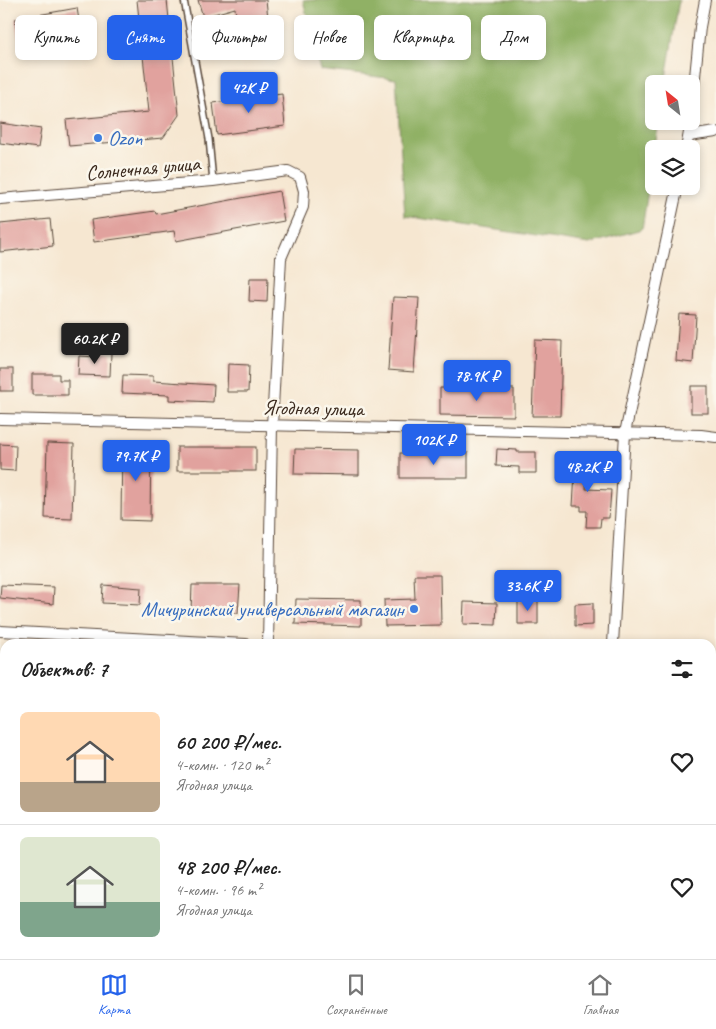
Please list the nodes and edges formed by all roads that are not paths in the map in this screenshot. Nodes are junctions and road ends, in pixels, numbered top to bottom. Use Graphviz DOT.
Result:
graph roads {
  1 [pos="184,0"];
  2 [pos="706,0"];
  3 [pos="695,75"];
  4 [pos="690,130"];
  5 [pos="716,132"];
  6 [pos="689,136"];
  7 [pos="688,140"];
  8 [pos="213,181"];
  9 [pos="676,195"];
  10 [pos="0,199"];
  11 [pos="0,419"];
  12 [pos="272,426"];
  13 [pos="626,433"];
  14 [pos="716,437"];
  15 [pos="0,631"];
  16 [pos="98,639"];
  17 [pos="268,639"];
  18 [pos="613,639"];
  1 -- 8 [label="lane"];
  2 -- 3 [label="street"];
  4 -- 6 [label="street"];
  5 -- 6 [label="street"];
  6 -- 7 [label="street"];
  8 -- 10 [label="street, Солнечная улица"];
  8 -- 12 [label="street, Солнечная улица"];
  9 -- 13 [label="street"];
  11 -- 12 [label="street, Ягодная улица"];
  12 -- 13 [label="street, Ягодная улица"];
  12 -- 17 [label="street"];
  13 -- 14 [label="street, Ягодная улица"];
  13 -- 18 [label="street"];
  15 -- 16 [label="street"];
}
